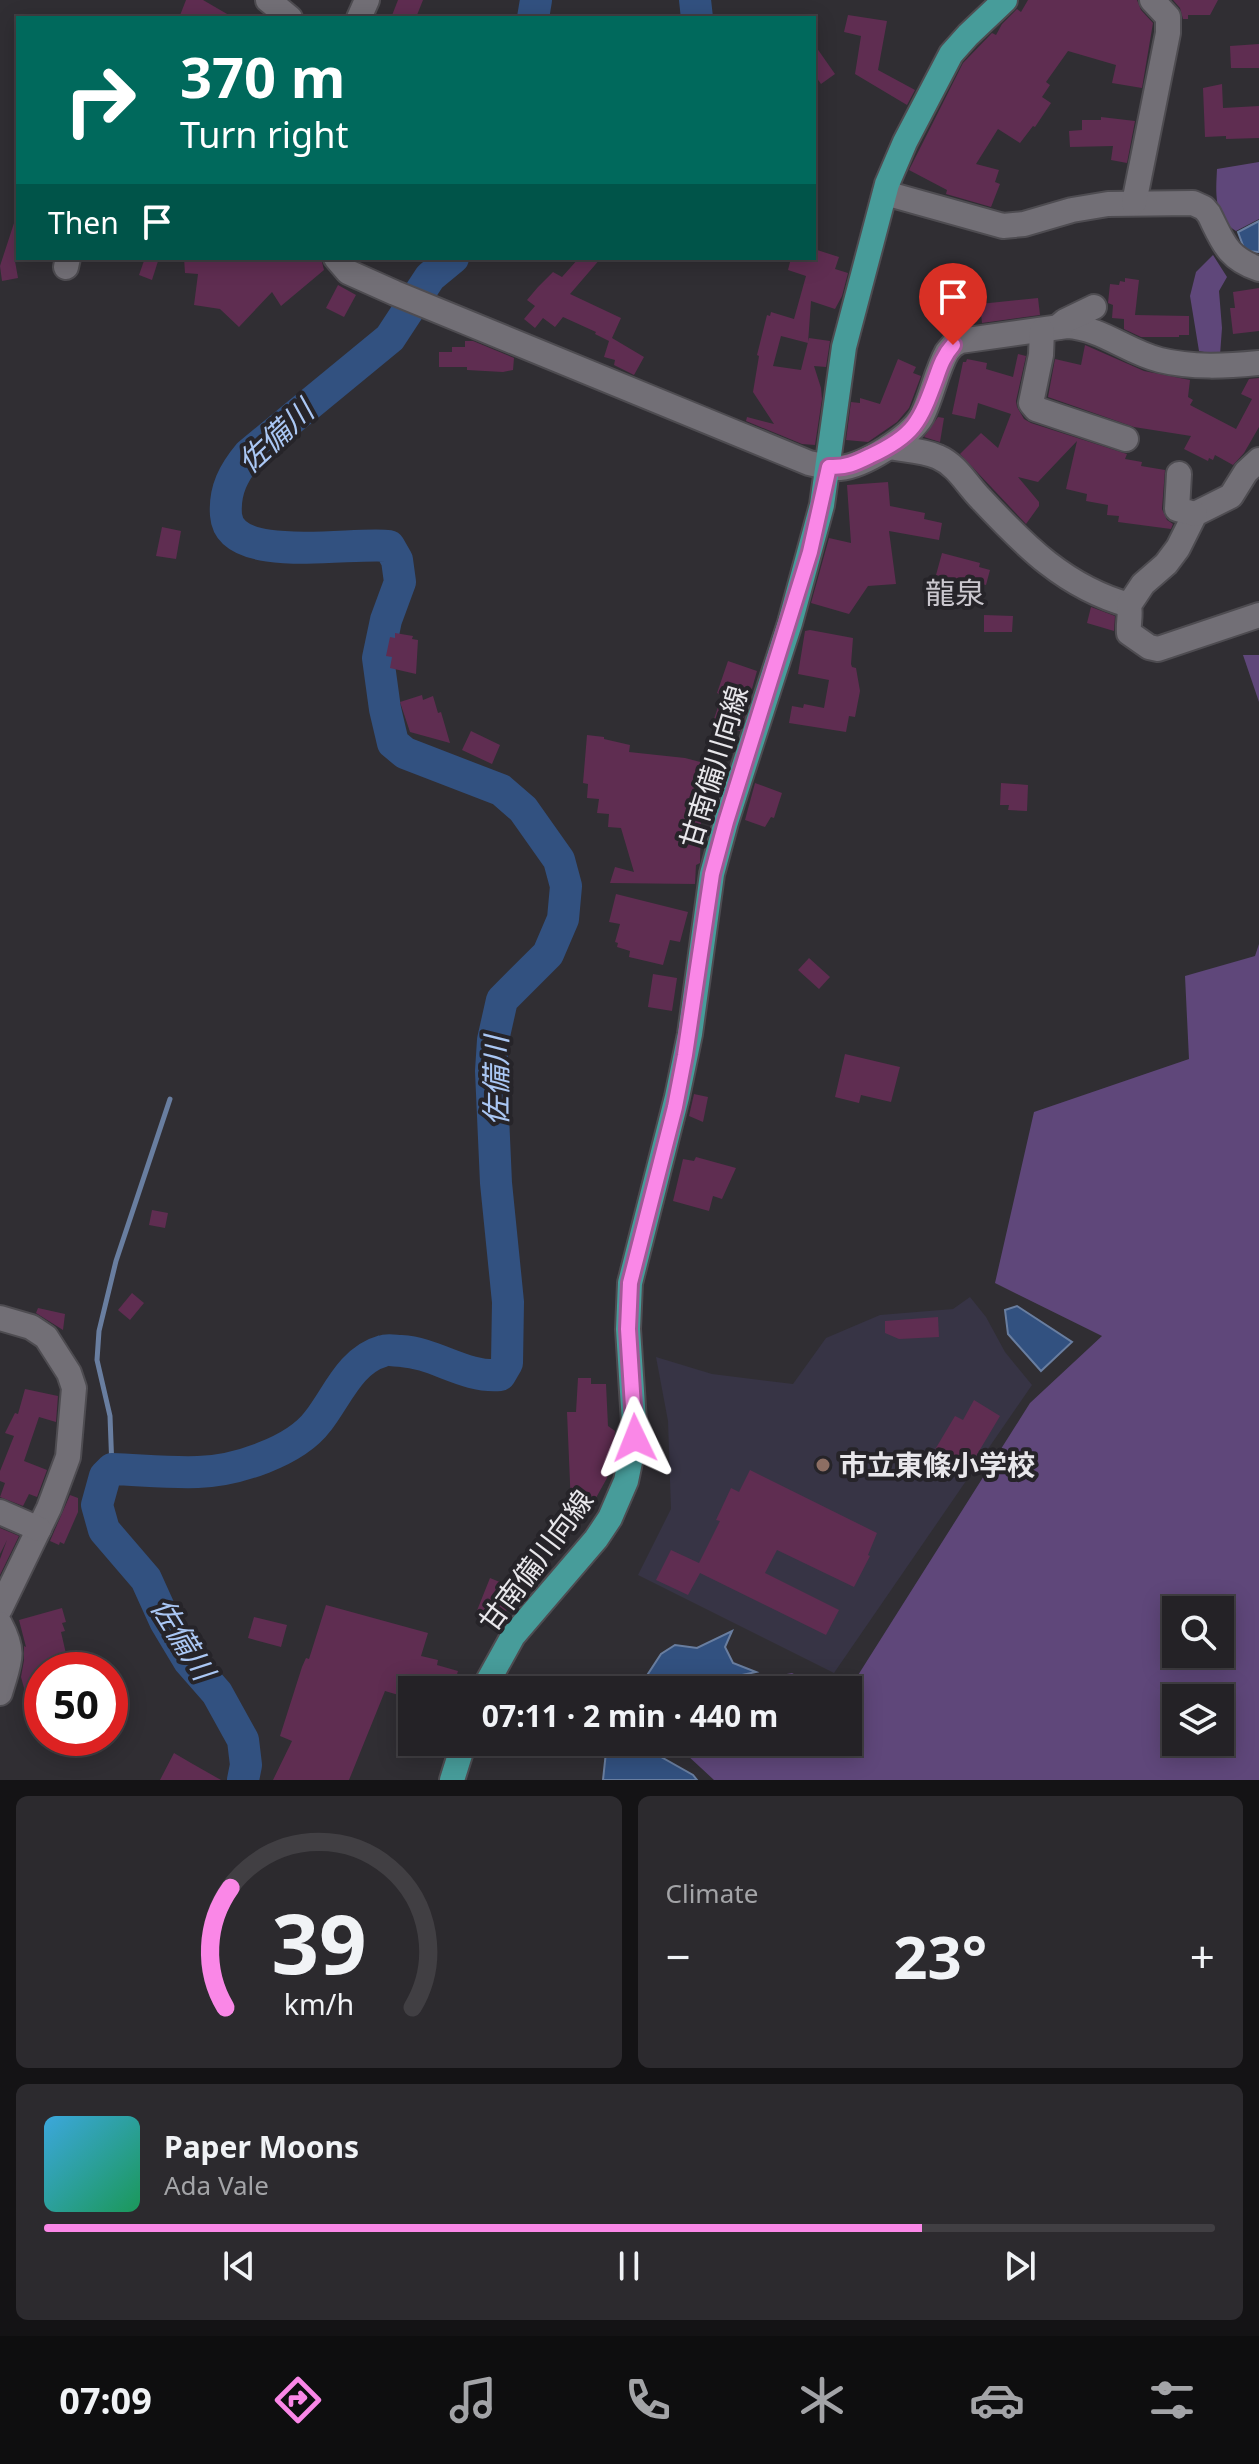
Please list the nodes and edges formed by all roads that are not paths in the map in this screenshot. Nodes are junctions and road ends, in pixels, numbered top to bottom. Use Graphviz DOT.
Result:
graph roads {
  1 [pos="268,0"];
  2 [pos="1005,0"];
  3 [pos="1152,0"];
  4 [pos="288,16"];
  5 [pos="885,193"];
  6 [pos="1134,203"];
  7 [pos="338,260"];
  8 [pos="1259,269"];
  9 [pos="1094,307"];
  10 [pos="1049,330"];
  11 [pos="1259,363"];
  12 [pos="1126,439"];
  13 [pos="889,447"];
  14 [pos="1259,460"];
  15 [pos="829,467"];
  16 [pos="1179,474"];
  17 [pos="1195,514"];
  18 [pos="1129,605"];
  19 [pos="1259,615"];
  20 [pos="0,1318"];
  21 [pos="0,1512"];
  22 [pos="39,1529"];
  23 [pos="0,1609"];
  24 [pos="0,1624"];
  25 [pos="491,1676"];
  26 [pos="0,1693"];
  27 [pos="460,1756"];
  28 [pos="452,1780"];
  1 -- 4 [label="street"];
  2 -- 5 [label="main road, 甘南備川向線"];
  3 -- 6 [label="street"];
  5 -- 6 [label="street"];
  5 -- 15 [label="main road, 甘南備川向線"];
  6 -- 8 [label="street"];
  7 -- 15 [label="street"];
  9 -- 10 [label="street"];
  10 -- 11 [label="street"];
  10 -- 12 [label="street"];
  10 -- 13 [label="street"];
  13 -- 15 [label="street"];
  13 -- 18 [label="street"];
  14 -- 17 [label="street"];
  15 -- 25 [label="main road, 甘南備川向線"];
  16 -- 17 [label="street"];
  17 -- 18 [label="street"];
  18 -- 19 [label="street"];
  20 -- 22 [label="street"];
  21 -- 22 [label="street"];
  22 -- 23 [label="street"];
  24 -- 26 [label="street"];
  27 -- 28 [label="main road"];
}
